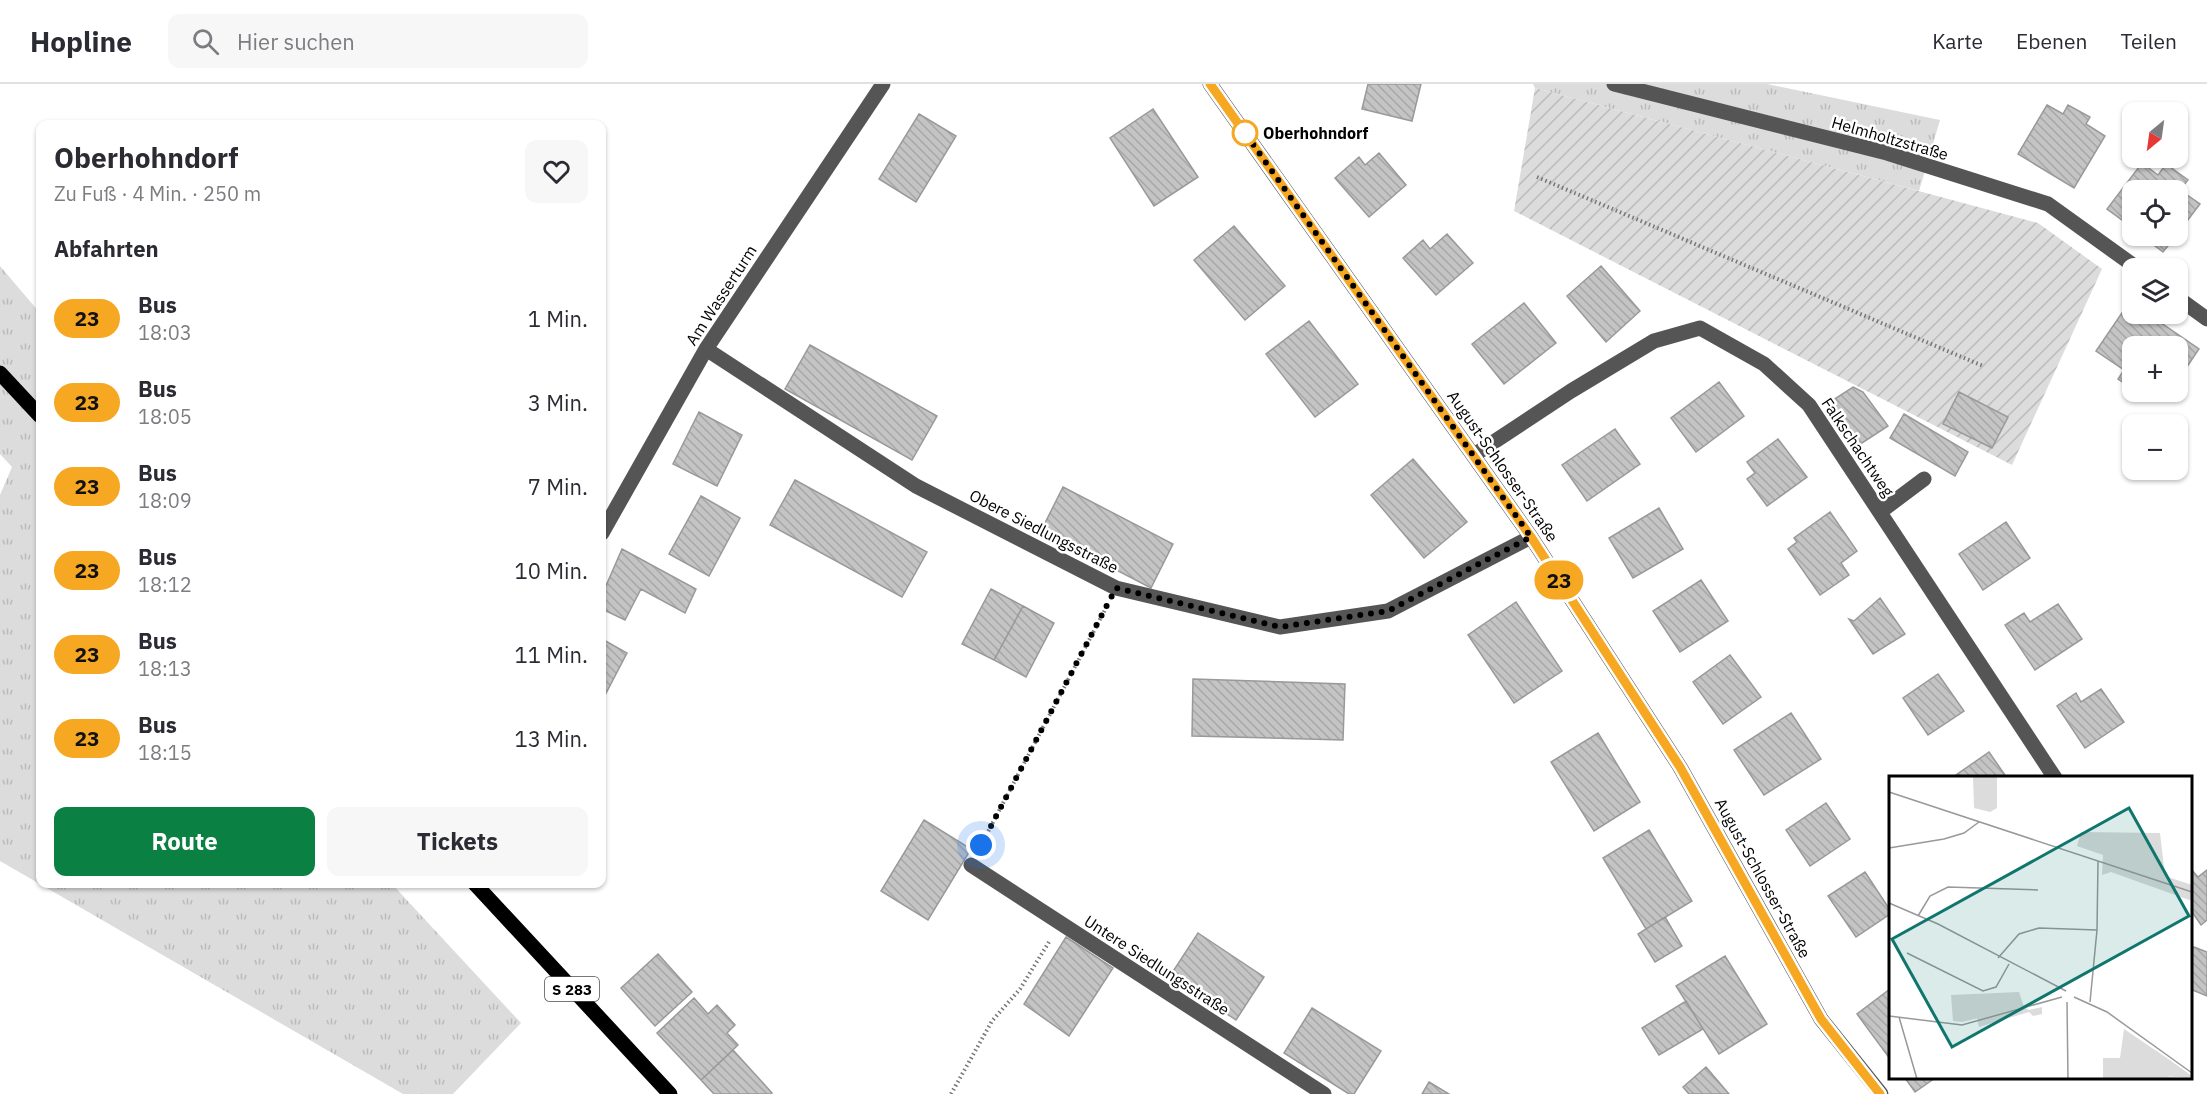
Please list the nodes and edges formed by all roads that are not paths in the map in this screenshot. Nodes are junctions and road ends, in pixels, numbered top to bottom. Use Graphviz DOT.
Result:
graph roads {
  1 [pos="883,84"];
  2 [pos="1210,84"];
  3 [pos="1614,84"];
  4 [pos="2123,258"];
  5 [pos="2188,305"];
  6 [pos="2207,319"];
  7 [pos="706,349"];
  8 [pos="0,373"];
  9 [pos="36,412"];
  10 [pos="1474,455"];
  11 [pos="1924,479"];
  12 [pos="1880,513"];
  13 [pos="606,526"];
  14 [pos="1531,537"];
  15 [pos="2054,776"];
  16 [pos="971,865"];
  17 [pos="479,888"];
  18 [pos="670,1094"];
  19 [pos="1324,1094"];
  20 [pos="1881,1094"];
  1 -- 7 [label="street, Am Wasserturm"];
  2 -- 10 [label="street, August-Schlosser-Straße"];
  3 -- 4 [label="street, Helmholtzstraße"];
  5 -- 6 [label="street"];
  7 -- 13 [label="street, Am Wasserturm"];
  7 -- 14 [label="street, Obere Siedlungsstraße"];
  8 -- 9 [label="main road"];
  10 -- 12 [label="street, Falkschachtweg"];
  10 -- 14 [label="street, August-Schlosser-Straße"];
  11 -- 12 [label="street"];
  12 -- 15 [label="street, Falkschachtweg"];
  14 -- 20 [label="street, August-Schlosser-Straße"];
  16 -- 19 [label="street, Untere Siedlungsstraße"];
  17 -- 18 [label="main road, S 283"];
}
